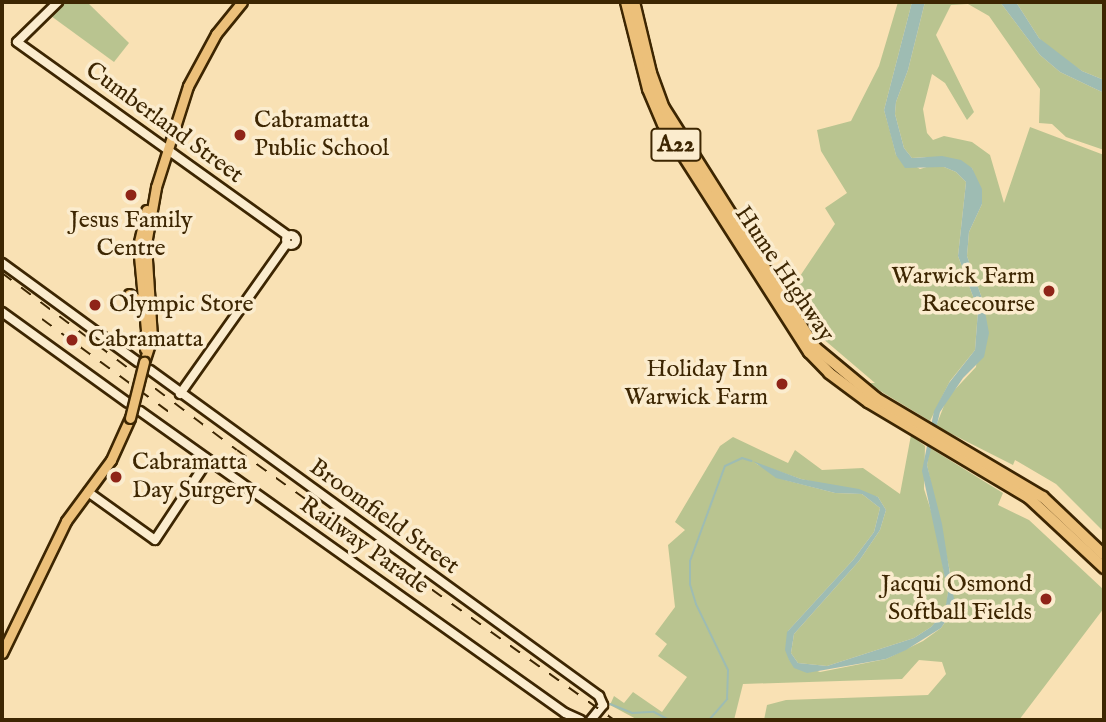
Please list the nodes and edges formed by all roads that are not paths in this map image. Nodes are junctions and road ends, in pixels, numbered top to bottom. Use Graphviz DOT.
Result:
graph roads {
  1 [pos="58,2"];
  2 [pos="242,2"];
  3 [pos="626,2"];
  4 [pos="634,2"];
  5 [pos="167,150"];
  6 [pos="2,263"];
  7 [pos="146,284"];
  8 [pos="129,294"];
  9 [pos="144,303"];
  10 [pos="2,312"];
  11 [pos="145,360"];
  12 [pos="180,394"];
  13 [pos="128,403"];
  14 [pos="140,411"];
  15 [pos="916,426"];
  16 [pos="949,445"];
  17 [pos="208,460"];
  18 [pos="102,473"];
  19 [pos="88,492"];
  20 [pos="1104,555"];
  21 [pos="1104,568"];
  22 [pos="35,584"];
  23 [pos="2,653"];
  24 [pos="596,695"];
  25 [pos="581,720"];
  26 [pos="591,720"];
  1 -- 5 [label="street, Cumberland Street"];
  2 -- 5 [label="main road"];
  3 -- 15 [label="highway, Hume Highway / A22"];
  4 -- 15 [label="highway, Hume Highway / A22"];
  5 -- 7 [label="main road"];
  5 -- 12 [label="street, Cumberland Street"];
  6 -- 11 [label="street, Broomfield Street"];
  7 -- 9 [label="main road"];
  7 -- 11 [label="main road"];
  8 -- 9 [label="main road"];
  9 -- 11 [label="main road"];
  10 -- 13 [label="street"];
  11 -- 12 [label="street, Broomfield Street"];
  11 -- 18 [label="main road, bridge"];
  12 -- 24 [label="street, Broomfield Street"];
  14 -- 17 [label="street, Railway Parade"];
  15 -- 16 [label="highway, Hume Highway / A22"];
  16 -- 20 [label="highway, Hume Highway / A22"];
  16 -- 21 [label="highway, Hume Highway / A22"];
  17 -- 19 [label="street"];
  17 -- 25 [label="street, Railway Parade"];
  18 -- 19 [label="main road"];
  18 -- 22 [label="main road"];
  19 -- 22 [label="main road"];
  22 -- 23 [label="main road"];
  24 -- 25 [label="street"];
  24 -- 26 [label="street"];
}
